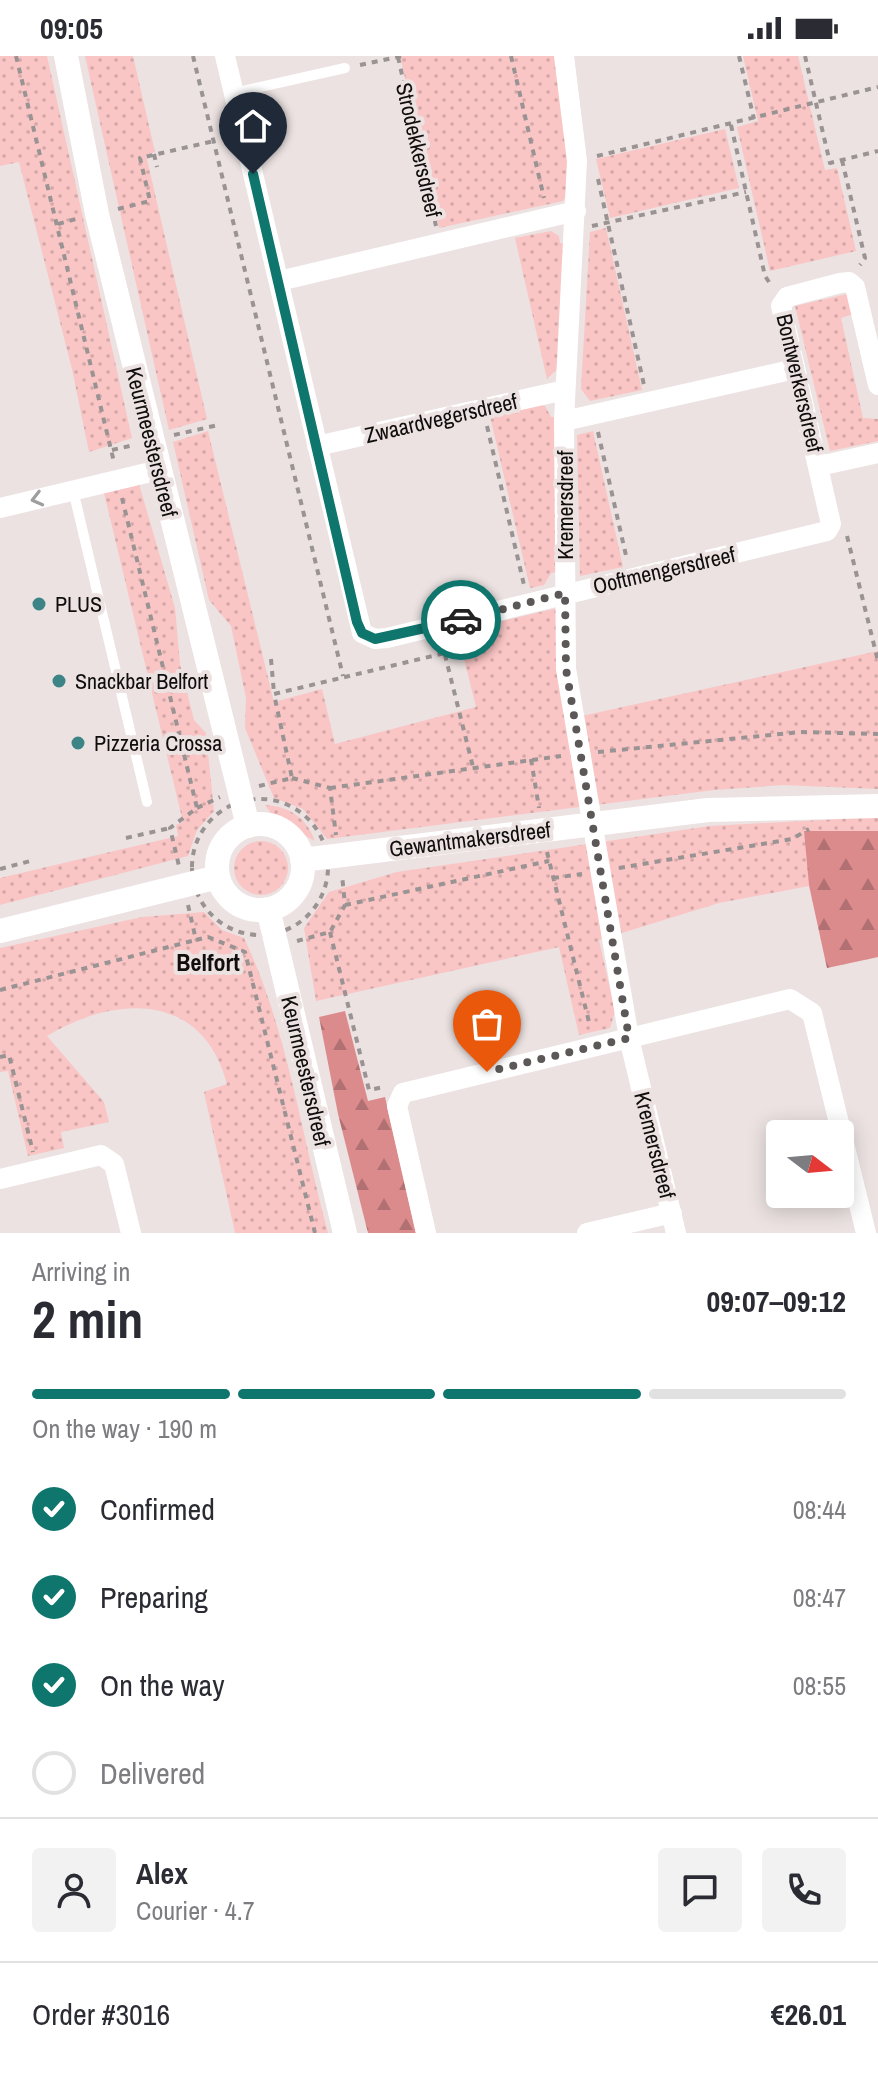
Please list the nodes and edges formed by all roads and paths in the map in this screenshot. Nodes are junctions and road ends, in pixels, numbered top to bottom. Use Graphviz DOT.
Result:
graph roads {
  1 [pos="16,56"];
  2 [pos="66,56"];
  3 [pos="193,56"];
  4 [pos="225,56"];
  5 [pos="400,56"];
  6 [pos="511,56"];
  7 [pos="564,56"];
  8 [pos="739,56"];
  9 [pos="805,56"];
  10 [pos="345,68"];
  11 [pos="878,87"];
  12 [pos="233,93"];
  13 [pos="815,102"];
  14 [pos="754,119"];
  15 [pos="731,125"];
  16 [pos="214,141"];
  17 [pos="878,151"];
  18 [pos="154,154"];
  19 [pos="584,159"];
  20 [pos="842,160"];
  21 [pos="157,167"];
  22 [pos="746,192"];
  23 [pos="97,214"];
  24 [pos="549,218"];
  25 [pos="575,221"];
  26 [pos="608,223"];
  27 [pos="58,224"];
  28 [pos="440,244"];
  29 [pos="279,281"];
  30 [pos="849,282"];
  31 [pos="782,301"];
  32 [pos="795,369"];
  33 [pos="878,385"];
  34 [pos="565,390"];
  35 [pos="648,402"];
  36 [pos="483,408"];
  37 [pos="594,414"];
  38 [pos="564,421"];
  39 [pos="317,446"];
  40 [pos="878,453"];
  41 [pos="819,466"];
  42 [pos="159,470"];
  43 [pos="118,480"];
  44 [pos="73,490"];
  45 [pos="0,508"];
  46 [pos="829,529"];
  47 [pos="631,578"];
  48 [pos="565,593"];
  49 [pos="528,603"];
  50 [pos="439,625"];
  51 [pos="445,653"];
  52 [pos="271,659"];
  53 [pos="878,661"];
  54 [pos="343,676"];
  55 [pos="274,694"];
  56 [pos="878,734"];
  57 [pos="579,753"];
  58 [pos="531,759"];
  59 [pos="473,767"];
  60 [pos="330,788"];
  61 [pos="240,797"];
  62 [pos="147,802"];
  63 [pos="817,805"];
  64 [pos="878,806"];
  65 [pos="197,808"];
  66 [pos="590,823"];
  67 [pos="248,826"];
  68 [pos="170,828"];
  69 [pos="542,829"];
  70 [pos="126,838"];
  71 [pos="328,857"];
  72 [pos="34,860"];
  73 [pos="302,860"];
  74 [pos="549,861"];
  75 [pos="0,869"];
  76 [pos="599,871"];
  77 [pos="218,877"];
  78 [pos="553,878"];
  79 [pos="189,885"];
  80 [pos="345,905"];
  81 [pos="268,909"];
  82 [pos="0,931"];
  83 [pos="330,932"];
  84 [pos="274,935"];
  85 [pos="196,940"];
  86 [pos="0,990"];
  87 [pos="629,1038"];
  88 [pos="595,1046"];
  89 [pos="0,1057"];
  90 [pos="399,1101"];
  91 [pos="38,1170"];
  92 [pos="0,1179"];
  93 [pos="674,1223"];
  94 [pos="131,1233"];
  95 [pos="315,1233"];
  96 [pos="345,1233"];
  97 [pos="426,1233"];
  98 [pos="587,1233"];
  99 [pos="866,1233"];
  1 -- 27 [label="path"];
  2 -- 23 [label="street, Keurmeestersdreef"];
  3 -- 16 [label="path"];
  4 -- 12 [label="street"];
  5 -- 10 [label="path"];
  5 -- 28 [label="path, Strodekkersdreef"];
  6 -- 24 [label="path"];
  7 -- 19 [label="street, Kremersdreef"];
  8 -- 14 [label="path"];
  9 -- 13 [label="path"];
  10 -- 12 [label="lane"];
  11 -- 13 [label="path"];
  12 -- 29 [label="street"];
  13 -- 14 [label="path"];
  13 -- 20 [label="path"];
  14 -- 15 [label="path"];
  15 -- 19 [label="path"];
  15 -- 22 [label="path, Bontwerkersdreef"];
  16 -- 18 [label="path"];
  16 -- 54 [label="path"];
  17 -- 20 [label="path"];
  18 -- 21 [label="path"];
  18 -- 23 [label="path"];
  19 -- 25 [label="street, Kremersdreef"];
  19 -- 26 [label="path"];
  20 -- 30 [label="path"];
  22 -- 26 [label="path"];
  22 -- 31 [label="path, Bontwerkersdreef"];
  23 -- 27 [label="path"];
  23 -- 42 [label="street, Keurmeestersdreef"];
  24 -- 25 [label="street, Strodekkersdreef"];
  24 -- 28 [label="street, Strodekkersdreef"];
  25 -- 26 [label="path"];
  25 -- 34 [label="street, Kremersdreef"];
  26 -- 35 [label="path"];
  27 -- 43 [label="path"];
  28 -- 29 [label="street, Strodekkersdreef"];
  29 -- 39 [label="street"];
  30 -- 31 [label="street, Bontwerkersdreef"];
  30 -- 33 [label="street"];
  31 -- 32 [label="street, Bontwerkersdreef"];
  32 -- 35 [label="street"];
  32 -- 41 [label="street, Bontwerkersdreef"];
  34 -- 36 [label="street, Zwaardvegersdreef"];
  34 -- 38 [label="street, Kremersdreef"];
  35 -- 37 [label="street"];
  36 -- 39 [label="street, Zwaardvegersdreef"];
  36 -- 49 [label="path"];
  37 -- 38 [label="street"];
  37 -- 47 [label="path"];
  38 -- 48 [label="street, Kremersdreef"];
  39 -- 50 [label="street, Ooftmengersdreef"];
  40 -- 41 [label="street, Bontwerkersdreef"];
  41 -- 46 [label="street, Bontwerkersdreef"];
  42 -- 43 [label="street"];
  42 -- 61 [label="street, Keurmeestersdreef"];
  43 -- 44 [label="street"];
  43 -- 65 [label="path"];
  44 -- 45 [label="street, one-way"];
  44 -- 62 [label="lane"];
  46 -- 47 [label="street, Ooftmengersdreef"];
  46 -- 53 [label="path"];
  47 -- 48 [label="street, Ooftmengersdreef"];
  48 -- 49 [label="street, Ooftmengersdreef"];
  48 -- 57 [label="street, Kremersdreef"];
  49 -- 50 [label="street, Ooftmengersdreef"];
  50 -- 51 [label="path"];
  51 -- 54 [label="path"];
  51 -- 59 [label="path"];
  52 -- 55 [label="path"];
  54 -- 55 [label="path"];
  55 -- 61 [label="path"];
  56 -- 57 [label="path"];
  57 -- 58 [label="path"];
  57 -- 66 [label="street, Kremersdreef"];
  58 -- 59 [label="path"];
  58 -- 69 [label="path"];
  59 -- 60 [label="path"];
  61 -- 65 [label="path"];
  61 -- 67 [label="street, Keurmeestersdreef"];
  61 -- 71 [label="path"];
  61 -- 79 [label="path"];
  63 -- 64 [label="street, Gewantmakersdreef"];
  63 -- 66 [label="street, Gewantmakersdreef"];
  63 -- 76 [label="path"];
  65 -- 68 [label="path"];
  66 -- 69 [label="street, Gewantmakersdreef"];
  66 -- 76 [label="street, Kremersdreef"];
  67 -- 73 [label="street"];
  67 -- 77 [label="street"];
  68 -- 70 [label="path"];
  68 -- 79 [label="path"];
  69 -- 71 [label="street, Gewantmakersdreef"];
  69 -- 74 [label="path"];
  71 -- 73 [label="street, Gewantmakersdreef"];
  71 -- 84 [label="path"];
  72 -- 75 [label="path"];
  73 -- 81 [label="street"];
  74 -- 78 [label="path"];
  74 -- 80 [label="path"];
  76 -- 78 [label="path"];
  76 -- 87 [label="street, Kremersdreef"];
  77 -- 79 [label="street"];
  77 -- 81 [label="street"];
  78 -- 88 [label="path"];
  79 -- 82 [label="street"];
  79 -- 84 [label="path"];
  79 -- 85 [label="path"];
  81 -- 84 [label="street, Keurmeestersdreef"];
  83 -- 90 [label="path"];
  84 -- 96 [label="street, Keurmeestersdreef"];
  85 -- 86 [label="path"];
  85 -- 95 [label="path"];
  87 -- 88 [label="street"];
  87 -- 93 [label="street, Kremersdreef"];
  87 -- 99 [label="street"];
  88 -- 90 [label="street"];
  89 -- 91 [label="path"];
  90 -- 97 [label="street"];
  91 -- 92 [label="street"];
  91 -- 94 [label="street"];
  93 -- 98 [label="street"];
}
